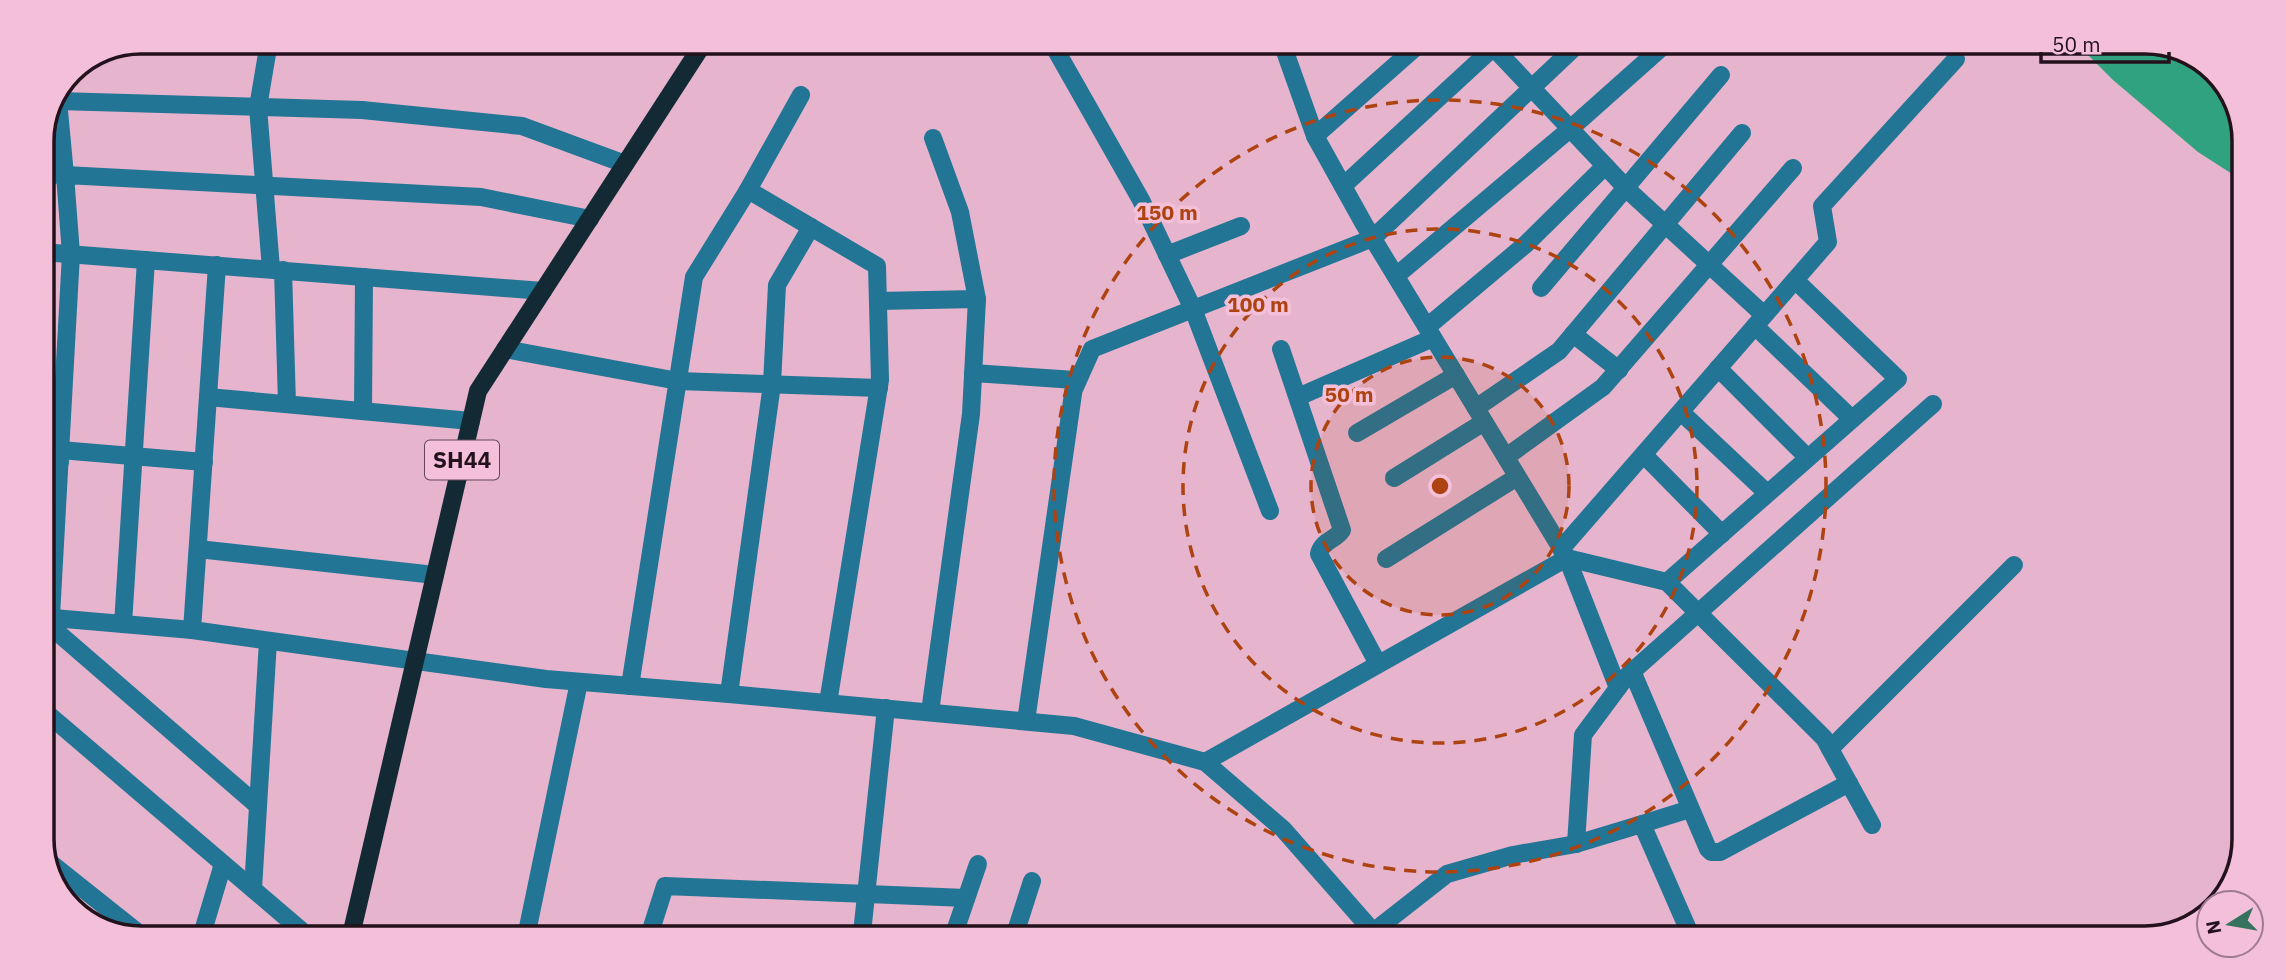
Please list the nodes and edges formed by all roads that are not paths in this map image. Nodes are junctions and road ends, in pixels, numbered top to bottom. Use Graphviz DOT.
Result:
graph roads {
  1 [pos="267,54"];
  2 [pos="696,54"];
  3 [pos="1058,54"];
  4 [pos="1286,54"];
  5 [pos="1408,54"];
  6 [pos="1486,54"];
  7 [pos="1500,54"];
  8 [pos="1568,54"];
  9 [pos="1654,54"];
  10 [pos="1956,59"];
  11 [pos="1721,75"];
  12 [pos="1533,89"];
  13 [pos="801,95"];
  14 [pos="65,101"];
  15 [pos="258,107"];
  16 [pos="1570,129"];
  17 [pos="55,130"];
  18 [pos="1742,133"];
  19 [pos="1315,136"];
  20 [pos="933,138"];
  21 [pos="625,164"];
  22 [pos="1605,166"];
  23 [pos="1793,168"];
  24 [pos="54,175"];
  25 [pos="65,176"];
  26 [pos="264,186"];
  27 [pos="1343,186"];
  28 [pos="1626,187"];
  29 [pos="748,190"];
  30 [pos="590,219"];
  31 [pos="1665,225"];
  32 [pos="1241,226"];
  33 [pos="811,227"];
  34 [pos="1373,238"];
  35 [pos="54,252"];
  36 [pos="71,254"];
  37 [pos="1167,255"];
  38 [pos="146,260"];
  39 [pos="218,265"];
  40 [pos="1709,265"];
  41 [pos="277,270"];
  42 [pos="1396,276"];
  43 [pos="364,277"];
  44 [pos="1795,280"];
  45 [pos="1541,288"];
  46 [pos="543,291"];
  47 [pos="977,299"];
  48 [pos="877,301"];
  49 [pos="1193,309"];
  50 [pos="1760,321"];
  51 [pos="1430,333"];
  52 [pos="1573,334"];
  53 [pos="505,349"];
  54 [pos="1282,349"];
  55 [pos="1718,368"];
  56 [pos="1619,370"];
  57 [pos="973,373"];
  58 [pos="1455,375"];
  59 [pos="678,381"];
  60 [pos="772,384"];
  61 [pos="1074,387"];
  62 [pos="879,388"];
  63 [pos="208,397"];
  64 [pos="1298,397"];
  65 [pos="287,404"];
  66 [pos="1933,404"];
  67 [pos="363,411"];
  68 [pos="1681,412"];
  69 [pos="1480,415"];
  70 [pos="1852,419"];
  71 [pos="471,421"];
  72 [pos="1357,433"];
  73 [pos="1644,455"];
  74 [pos="134,456"];
  75 [pos="1506,457"];
  76 [pos="54,458"];
  77 [pos="1808,458"];
  78 [pos="204,462"];
  79 [pos="1517,477"];
  80 [pos="1394,478"];
  81 [pos="1768,493"];
  82 [pos="1270,511"];
  83 [pos="1722,534"];
  84 [pos="198,549"];
  85 [pos="1564,554"];
  86 [pos="1386,559"];
  87 [pos="2014,565"];
  88 [pos="435,575"];
  89 [pos="1668,582"];
  90 [pos="1699,614"];
  91 [pos="54,619"];
  92 [pos="123,624"];
  93 [pos="54,626"];
  94 [pos="192,631"];
  95 [pos="268,641"];
  96 [pos="415,661"];
  97 [pos="1378,664"];
  98 [pos="1632,671"];
  99 [pos="579,682"];
  100 [pos="630,686"];
  101 [pos="1618,688"];
  102 [pos="729,694"];
  103 [pos="828,703"];
  104 [pos="886,708"];
  105 [pos="930,712"];
  106 [pos="54,719"];
  107 [pos="1026,721"];
  108 [pos="1830,749"];
  109 [pos="1205,762"];
  110 [pos="1849,783"];
  111 [pos="258,806"];
  112 [pos="1690,809"];
  113 [pos="1642,824"];
  114 [pos="1872,825"];
  115 [pos="1576,844"];
  116 [pos="223,864"];
  117 [pos="978,864"];
  118 [pos="61,871"];
  119 [pos="1032,881"];
  120 [pos="253,890"];
  121 [pos="866,894"];
  122 [pos="966,898"];
  123 [pos="128,924"];
  124 [pos="204,926"];
  125 [pos="296,926"];
  126 [pos="353,926"];
  127 [pos="528,926"];
  128 [pos="652,926"];
  129 [pos="863,926"];
  130 [pos="957,926"];
  131 [pos="1018,926"];
  132 [pos="1367,926"];
  133 [pos="1384,926"];
  134 [pos="1687,926"];
  1 -- 15 [label="street"];
  2 -- 21 [label="main road, SH44"];
  3 -- 37 [label="street"];
  4 -- 19 [label="street"];
  5 -- 19 [label="street"];
  6 -- 27 [label="street"];
  7 -- 12 [label="street"];
  8 -- 12 [label="street"];
  9 -- 16 [label="street"];
  10 -- 44 [label="street"];
  11 -- 28 [label="street"];
  12 -- 16 [label="street"];
  12 -- 34 [label="street"];
  13 -- 29 [label="street"];
  14 -- 15 [label="street"];
  15 -- 21 [label="street"];
  15 -- 26 [label="street"];
  16 -- 22 [label="street"];
  16 -- 42 [label="street"];
  17 -- 25 [label="street"];
  18 -- 31 [label="street"];
  19 -- 27 [label="street"];
  20 -- 47 [label="street"];
  21 -- 30 [label="main road, SH44"];
  22 -- 28 [label="street"];
  22 -- 51 [label="street"];
  23 -- 40 [label="street"];
  24 -- 25 [label="street"];
  25 -- 26 [label="street"];
  25 -- 36 [label="street"];
  26 -- 30 [label="street"];
  26 -- 41 [label="street"];
  27 -- 34 [label="street"];
  28 -- 31 [label="street"];
  28 -- 45 [label="street"];
  29 -- 33 [label="street"];
  29 -- 59 [label="street"];
  30 -- 46 [label="main road, SH44"];
  31 -- 40 [label="street"];
  31 -- 52 [label="street"];
  32 -- 37 [label="street"];
  33 -- 48 [label="street"];
  33 -- 60 [label="street"];
  34 -- 42 [label="street"];
  34 -- 49 [label="street"];
  35 -- 36 [label="street"];
  36 -- 38 [label="street"];
  36 -- 76 [label="street"];
  37 -- 49 [label="street"];
  38 -- 39 [label="street"];
  38 -- 74 [label="street"];
  39 -- 41 [label="street"];
  39 -- 63 [label="street"];
  40 -- 50 [label="street"];
  40 -- 56 [label="street"];
  41 -- 43 [label="street"];
  41 -- 65 [label="street"];
  42 -- 51 [label="street"];
  43 -- 46 [label="street"];
  43 -- 67 [label="street"];
  44 -- 50 [label="street"];
  44 -- 70 [label="street"];
  46 -- 53 [label="main road, SH44"];
  47 -- 48 [label="street"];
  47 -- 57 [label="street"];
  48 -- 62 [label="street"];
  49 -- 61 [label="street"];
  49 -- 82 [label="street"];
  50 -- 55 [label="street"];
  50 -- 70 [label="street"];
  51 -- 58 [label="street"];
  51 -- 64 [label="street"];
  52 -- 56 [label="street"];
  52 -- 69 [label="street"];
  53 -- 59 [label="street"];
  53 -- 71 [label="main road, SH44"];
  54 -- 64 [label="street"];
  55 -- 68 [label="street"];
  55 -- 77 [label="street"];
  56 -- 75 [label="street"];
  57 -- 61 [label="street"];
  57 -- 105 [label="street"];
  58 -- 69 [label="street"];
  58 -- 72 [label="street"];
  59 -- 60 [label="street"];
  59 -- 100 [label="street"];
  60 -- 62 [label="street"];
  60 -- 102 [label="street"];
  61 -- 107 [label="street"];
  62 -- 103 [label="street"];
  63 -- 65 [label="street"];
  63 -- 78 [label="street"];
  64 -- 97 [label="street"];
  65 -- 67 [label="street"];
  66 -- 90 [label="street"];
  67 -- 71 [label="street"];
  68 -- 73 [label="street"];
  68 -- 81 [label="street"];
  69 -- 75 [label="street"];
  69 -- 80 [label="street"];
  70 -- 77 [label="street"];
  71 -- 88 [label="main road, SH44"];
  73 -- 83 [label="street"];
  73 -- 85 [label="street"];
  74 -- 76 [label="street"];
  74 -- 78 [label="street"];
  74 -- 92 [label="street"];
  75 -- 79 [label="street"];
  77 -- 81 [label="street"];
  78 -- 84 [label="street"];
  79 -- 85 [label="street"];
  79 -- 86 [label="street"];
  81 -- 83 [label="street"];
  83 -- 89 [label="street"];
  84 -- 88 [label="street"];
  84 -- 94 [label="street"];
  85 -- 89 [label="street"];
  85 -- 97 [label="street"];
  85 -- 101 [label="street"];
  87 -- 108 [label="street"];
  88 -- 96 [label="main road, SH44"];
  89 -- 90 [label="street"];
  90 -- 98 [label="street"];
  90 -- 108 [label="street"];
  91 -- 92 [label="street"];
  92 -- 94 [label="street"];
  93 -- 111 [label="street"];
  94 -- 95 [label="street"];
  95 -- 96 [label="street"];
  95 -- 111 [label="street"];
  96 -- 99 [label="street"];
  96 -- 126 [label="main road, SH44"];
  97 -- 109 [label="street"];
  98 -- 101 [label="street"];
  98 -- 112 [label="street"];
  99 -- 100 [label="street"];
  99 -- 127 [label="street"];
  100 -- 102 [label="street"];
  101 -- 115 [label="street"];
  102 -- 103 [label="street"];
  103 -- 104 [label="street"];
  104 -- 105 [label="street"];
  104 -- 121 [label="street"];
  105 -- 107 [label="street"];
  106 -- 116 [label="street"];
  107 -- 109 [label="street"];
  108 -- 110 [label="street"];
  109 -- 132 [label="street"];
  110 -- 112 [label="street"];
  110 -- 114 [label="street"];
  111 -- 120 [label="street"];
  112 -- 113 [label="street"];
  113 -- 115 [label="street"];
  113 -- 134 [label="street"];
  115 -- 133 [label="street"];
  116 -- 120 [label="street"];
  116 -- 124 [label="street"];
  117 -- 122 [label="street"];
  118 -- 123 [label="street"];
  119 -- 131 [label="street"];
  120 -- 125 [label="street"];
  121 -- 122 [label="street"];
  121 -- 128 [label="street"];
  121 -- 129 [label="street"];
  122 -- 130 [label="street"];
}
